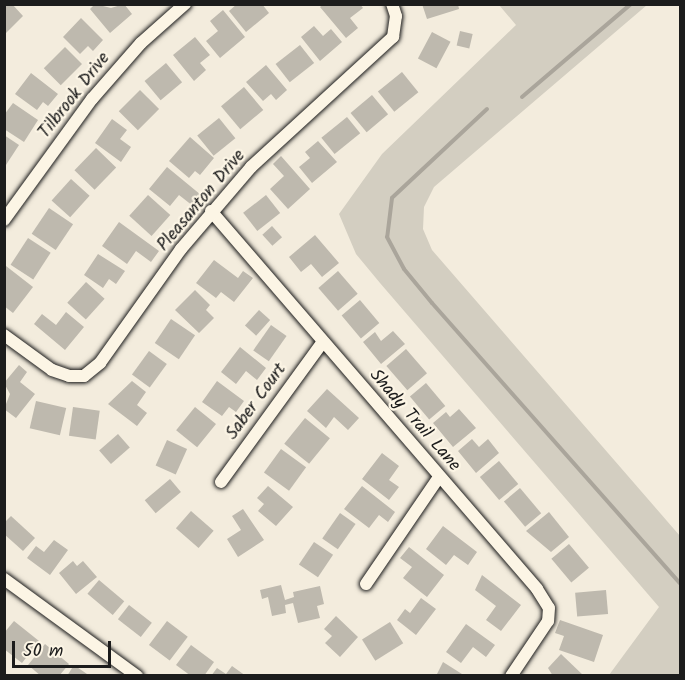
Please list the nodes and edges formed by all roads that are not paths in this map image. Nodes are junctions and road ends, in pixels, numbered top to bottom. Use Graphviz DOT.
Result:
graph roads {
  1 [pos="185,4"];
  2 [pos="392,4"];
  3 [pos="212,211"];
  4 [pos="4,220"];
  5 [pos="4,334"];
  6 [pos="322,343"];
  7 [pos="439,477"];
  8 [pos="221,482"];
  9 [pos="4,579"];
  10 [pos="366,584"];
  11 [pos="137,675"];
  12 [pos="511,675"];
  1 -- 4 [label="street, Tilbrook Drive"];
  2 -- 3 [label="street, Pleasanton Drive"];
  3 -- 5 [label="street, Pleasanton Drive"];
  3 -- 6 [label="street, Shady Trail Lane"];
  6 -- 7 [label="street, Shady Trail Lane"];
  6 -- 8 [label="street, Saber Court"];
  7 -- 10 [label="street"];
  7 -- 12 [label="street, Shady Trail Lane"];
  9 -- 11 [label="street"];
}
